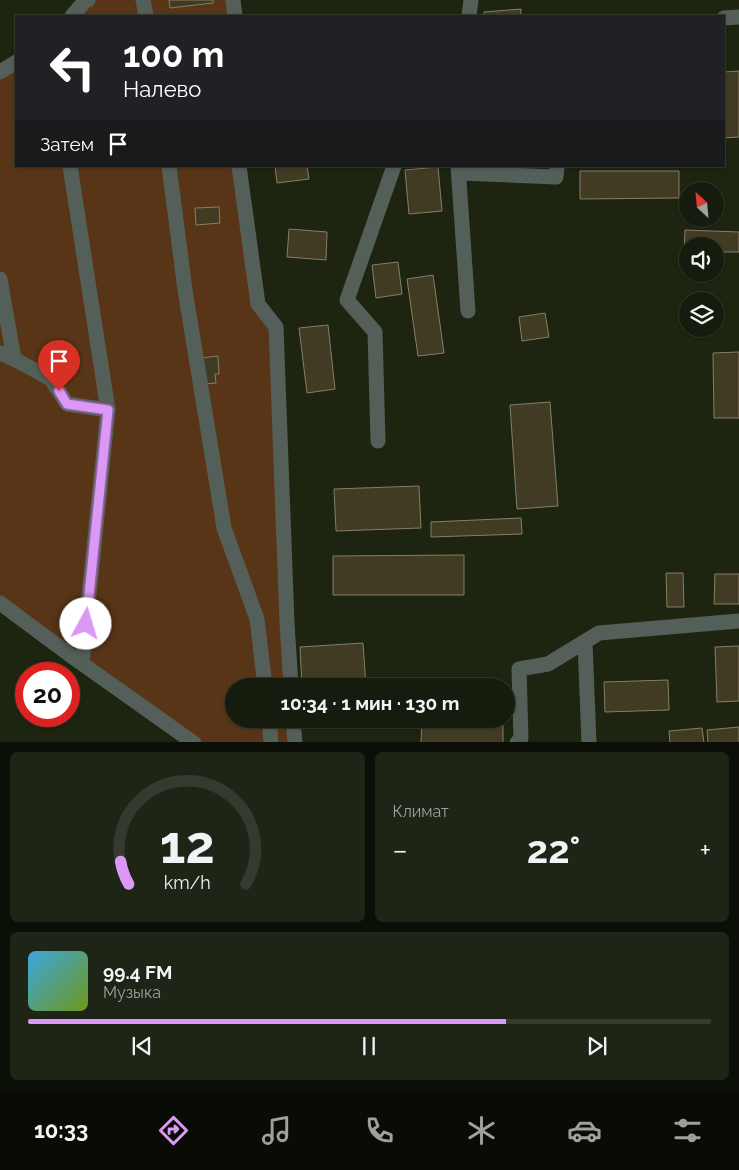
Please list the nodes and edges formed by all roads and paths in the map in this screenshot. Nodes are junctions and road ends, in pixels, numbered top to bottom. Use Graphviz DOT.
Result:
graph roads {
  1 [pos="88,0"];
  2 [pos="143,0"];
  3 [pos="233,0"];
  4 [pos="471,0"];
  5 [pos="73,15"];
  6 [pos="146,15"];
  7 [pos="235,15"];
  8 [pos="469,15"];
  9 [pos="739,17"];
  10 [pos="725,18"];
  11 [pos="15,63"];
  12 [pos="0,72"];
  13 [pos="70,167"];
  14 [pos="169,167"];
  15 [pos="239,167"];
  16 [pos="394,167"];
  17 [pos="557,167"];
  18 [pos="459,170"];
  19 [pos="0,279"];
  20 [pos="468,311"];
  21 [pos="0,353"];
  22 [pos="14,359"];
  23 [pos="108,410"];
  24 [pos="378,441"];
  25 [pos="0,603"];
  26 [pos="739,621"];
  27 [pos="585,642"];
  28 [pos="82,663"];
  29 [pos="264,678"];
  30 [pos="290,678"];
  31 [pos="270,728"];
  32 [pos="294,728"];
  33 [pos="194,742"];
  34 [pos="271,742"];
  35 [pos="295,742"];
  36 [pos="517,742"];
  37 [pos="588,742"];
  1 -- 5 [label="lane"];
  2 -- 6 [label="lane"];
  3 -- 7 [label="lane"];
  4 -- 8 [label="lane"];
  9 -- 10 [label="lane"];
  11 -- 12 [label="lane"];
  13 -- 23 [label="lane"];
  14 -- 29 [label="lane"];
  15 -- 30 [label="lane"];
  16 -- 24 [label="lane"];
  17 -- 18 [label="lane"];
  18 -- 20 [label="lane"];
  19 -- 22 [label="lane"];
  21 -- 22 [label="lane"];
  22 -- 23 [label="lane"];
  23 -- 28 [label="lane"];
  25 -- 28 [label="lane"];
  26 -- 27 [label="lane"];
  27 -- 36 [label="lane"];
  27 -- 37 [label="lane"];
  28 -- 33 [label="lane"];
  31 -- 34 [label="lane"];
  32 -- 35 [label="lane"];
}
